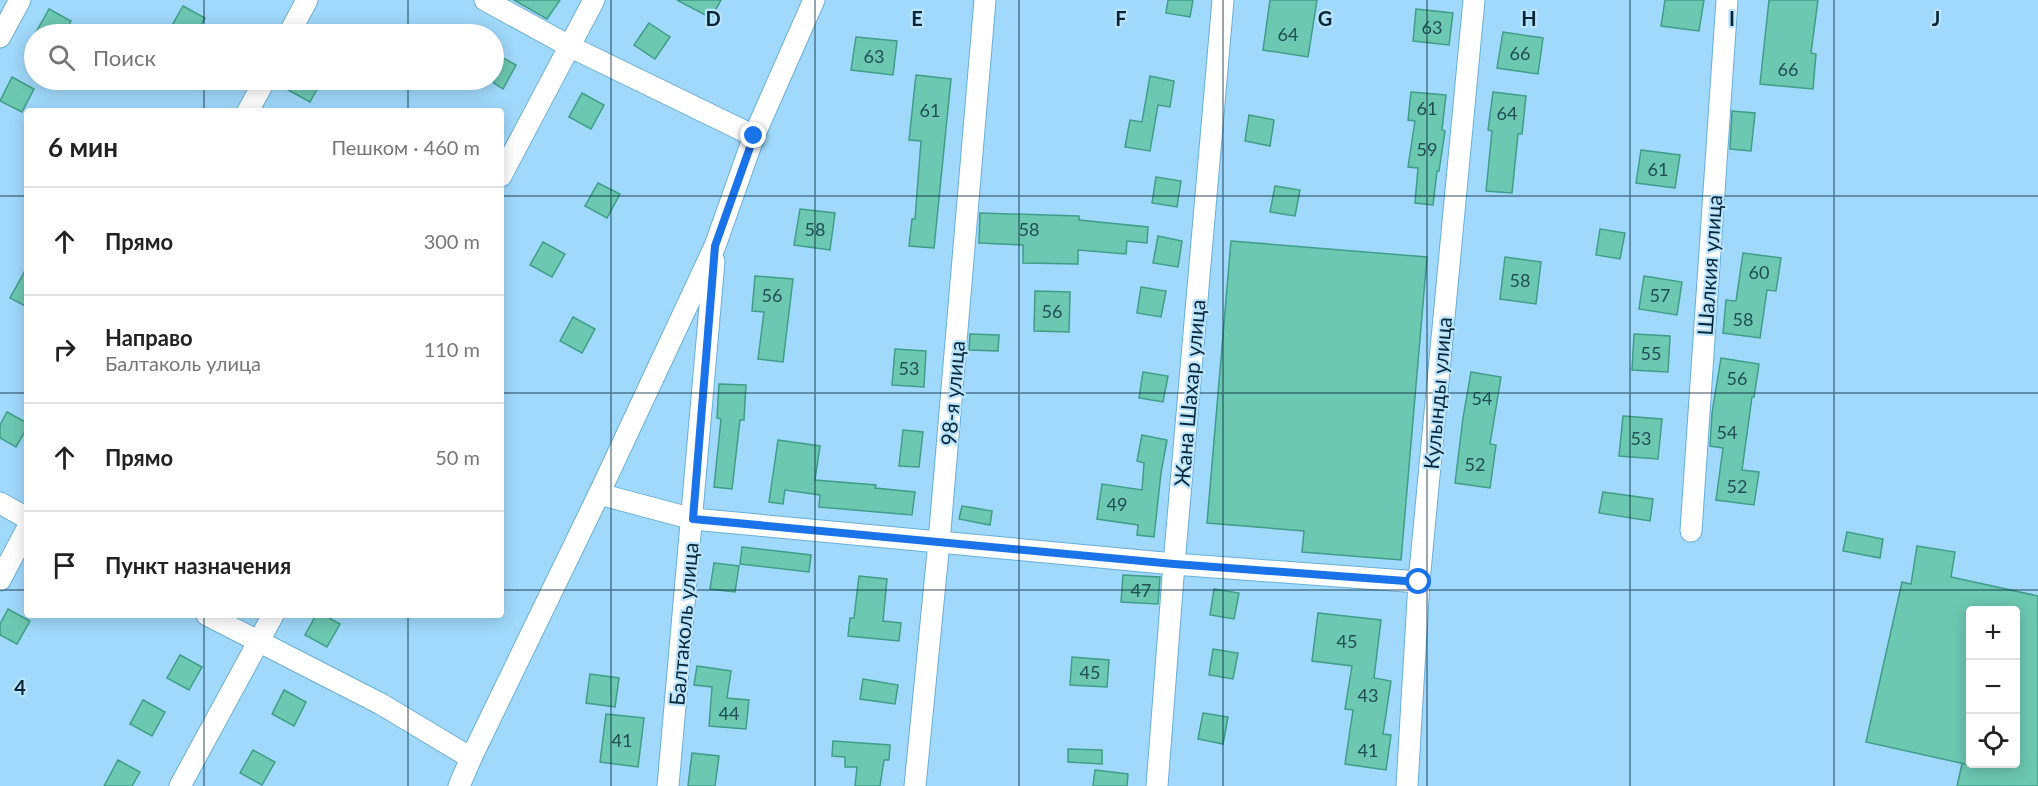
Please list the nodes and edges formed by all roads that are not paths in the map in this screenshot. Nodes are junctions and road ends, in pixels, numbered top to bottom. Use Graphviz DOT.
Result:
graph roads {
  1 [pos="20,0"];
  2 [pos="307,0"];
  3 [pos="485,0"];
  4 [pos="594,0"];
  5 [pos="814,0"];
  6 [pos="985,0"];
  7 [pos="1223,0"];
  8 [pos="1474,0"];
  9 [pos="1727,0"];
  10 [pos="294,24"];
  11 [pos="0,37"];
  12 [pos="569,46"];
  13 [pos="260,90"];
  14 [pos="250,108"];
  15 [pos="754,136"];
  16 [pos="504,170"];
  17 [pos="715,246"];
  18 [pos="599,494"];
  19 [pos="0,503"];
  20 [pos="24,516"];
  21 [pos="693,519"];
  22 [pos="1691,531"];
  23 [pos="24,536"];
  24 [pos="939,542"];
  25 [pos="1174,564"];
  26 [pos="0,580"];
  27 [pos="1419,582"];
  28 [pos="213,618"];
  29 [pos="272,618"];
  30 [pos="259,643"];
  31 [pos="471,758"];
  32 [pos="180,786"];
  33 [pos="459,786"];
  34 [pos="668,786"];
  35 [pos="915,786"];
  36 [pos="1157,786"];
  37 [pos="1407,786"];
  1 -- 11 [label="street"];
  2 -- 10 [label="street"];
  3 -- 12 [label="street"];
  4 -- 12 [label="street"];
  5 -- 15 [label="street"];
  6 -- 24 [label="street, 98-я улица"];
  7 -- 25 [label="street, Жана Шахар улица"];
  8 -- 27 [label="street, Кулынды улица"];
  9 -- 22 [label="street, Шалкия улица"];
  12 -- 15 [label="street"];
  12 -- 16 [label="street"];
  13 -- 14 [label="street"];
  15 -- 17 [label="street"];
  17 -- 18 [label="street"];
  17 -- 21 [label="street, Балтаколь улица"];
  18 -- 21 [label="street"];
  18 -- 31 [label="street"];
  19 -- 20 [label="street"];
  21 -- 24 [label="street"];
  21 -- 34 [label="street, Балтаколь улица"];
  23 -- 26 [label="street"];
  24 -- 25 [label="street"];
  24 -- 35 [label="street, 98-я улица"];
  25 -- 27 [label="street"];
  25 -- 36 [label="street, Жана Шахар улица"];
  27 -- 37 [label="street, Кулынды улица"];
  28 -- 30 [label="street"];
  29 -- 30 [label="street"];
  30 -- 31 [label="street"];
  30 -- 32 [label="street"];
  31 -- 33 [label="street"];
}
